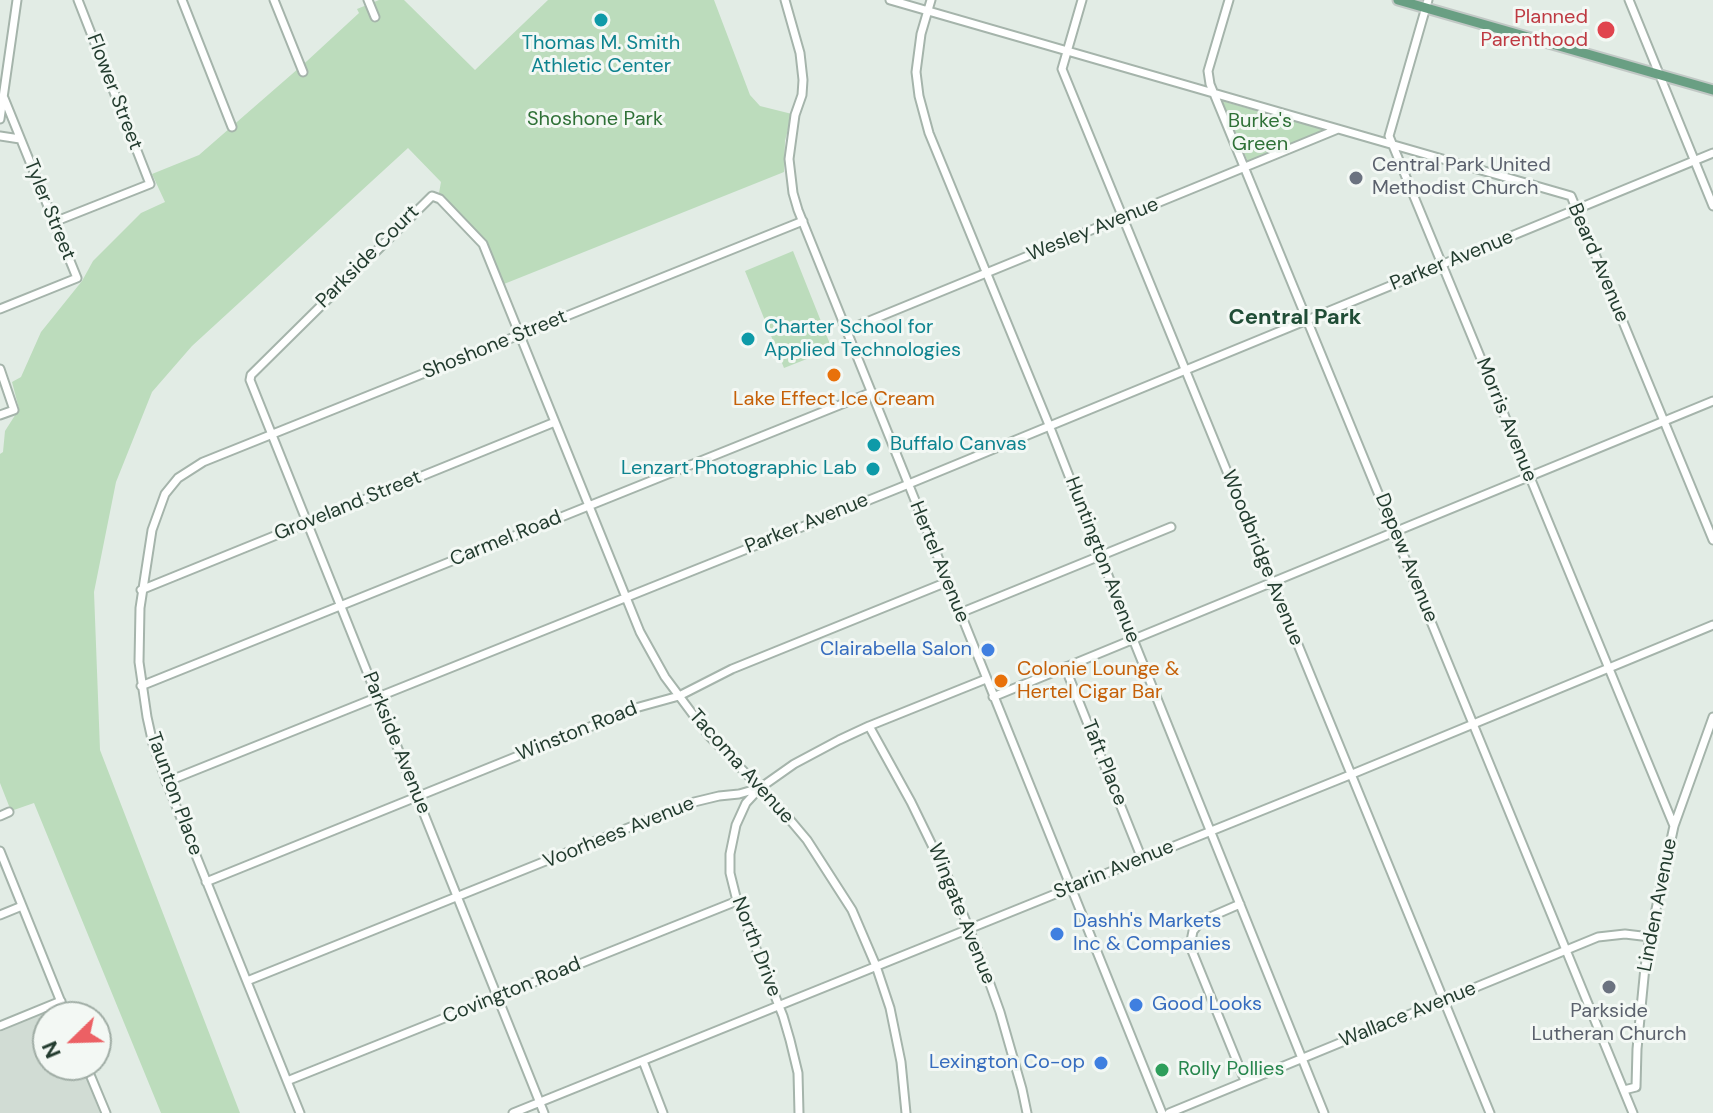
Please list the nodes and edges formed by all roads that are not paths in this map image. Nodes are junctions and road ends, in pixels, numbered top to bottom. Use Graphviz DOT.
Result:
graph roads {
  1 [pos="17,0"];
  2 [pos="78,0"];
  3 [pos="182,0"];
  4 [pos="274,0"];
  5 [pos="368,0"];
  6 [pos="785,0"];
  7 [pos="890,0"];
  8 [pos="931,0"];
  9 [pos="1082,0"];
  10 [pos="1229,0"];
  11 [pos="1398,0"];
  12 [pos="1629,0"];
  13 [pos="1427,4"];
  14 [pos="928,11"];
  15 [pos="375,17"];
  16 [pos="1067,51"];
  17 [pos="303,72"];
  18 [pos="1659,73"];
  19 [pos="1713,90"];
  20 [pos="1215,94"];
  21 [pos="4,98"];
  22 [pos="0,119"];
  23 [pos="232,127"];
  24 [pos="1338,129"];
  25 [pos="0,136"];
  26 [pos="20,139"];
  27 [pos="1393,146"];
  28 [pos="1713,153"];
  29 [pos="1695,162"];
  30 [pos="1245,168"];
  31 [pos="1713,206"];
  32 [pos="1577,210"];
  33 [pos="1123,217"];
  34 [pos="803,221"];
  35 [pos="54,222"];
  36 [pos="1442,265"];
  37 [pos="986,274"];
  38 [pos="0,309"];
  39 [pos="1308,319"];
  40 [pos="847,330"];
  41 [pos="520,335"];
  42 [pos="0,369"];
  43 [pos="1186,369"];
  44 [pos="254,373"];
  45 [pos="872,392"];
  46 [pos="1713,401"];
  47 [pos="0,415"];
  48 [pos="1664,421"];
  49 [pos="555,422"];
  50 [pos="1049,425"];
  51 [pos="272,434"];
  52 [pos="188,470"];
  53 [pos="1530,477"];
  54 [pos="908,484"];
  55 [pos="589,506"];
  56 [pos="307,522"];
  57 [pos="1171,527"];
  58 [pos="1395,532"];
  59 [pos="1713,540"];
  60 [pos="1100,556"];
  61 [pos="947,582"];
  62 [pos="1272,582"];
  63 [pos="141,590"];
  64 [pos="626,597"];
  65 [pos="341,606"];
  66 [pos="960,613"];
  67 [pos="1713,625"];
  68 [pos="1133,639"];
  69 [pos="1065,667"];
  70 [pos="1609,668"];
  71 [pos="986,679"];
  72 [pos="141,686"];
  73 [pos="679,696"];
  74 [pos="993,697"];
  75 [pos="378,698"];
  76 [pos="1713,717"];
  77 [pos="1474,723"];
  78 [pos="869,726"];
  79 [pos="1350,775"];
  80 [pos="166,782"];
  81 [pos="760,788"];
  82 [pos="418,796"];
  83 [pos="1674,826"];
  84 [pos="1210,831"];
  85 [pos="0,851"];
  86 [pos="1142,859"];
  87 [pos="206,882"];
  88 [pos="1071,887"];
  89 [pos="458,896"];
  90 [pos="737,901"];
  91 [pos="1240,904"];
  92 [pos="22,906"];
  93 [pos="0,915"];
  94 [pos="969,929"];
  95 [pos="1650,937"];
  96 [pos="1566,950"];
  97 [pos="876,966"];
  98 [pos="247,981"];
  99 [pos="499,996"];
  100 [pos="1443,1000"];
  101 [pos="61,1001"];
  102 [pos="778,1005"];
  103 [pos="32,1013"];
  104 [pos="0,1026"];
  105 [pos="1302,1058"];
  106 [pos="643,1061"];
  107 [pos="93,1081"];
  108 [pos="287,1081"];
  109 [pos="1245,1081"];
  110 [pos="1624,1090"];
  111 [pos="540,1102"];
  112 [pos="106,1113"];
  113 [pos="300,1113"];
  114 [pos="513,1113"];
  115 [pos="544,1113"];
  116 [pos="663,1113"];
  117 [pos="799,1113"];
  118 [pos="906,1113"];
  119 [pos="1027,1113"];
  120 [pos="1162,1113"];
  121 [pos="1169,1113"];
  122 [pos="1324,1113"];
  123 [pos="1490,1113"];
  124 [pos="1633,1113"];
  1 -- 21 [label="street, Tyler Street"];
  2 -- 35 [label="street, Flower Street"];
  3 -- 23 [label="street"];
  4 -- 17 [label="street"];
  5 -- 15 [label="street"];
  6 -- 34 [label="street, Hertel Avenue"];
  7 -- 14 [label="street, Beard Avenue"];
  8 -- 14 [label="street, Huntington Avenue"];
  9 -- 16 [label="street, Woodbridge Avenue"];
  10 -- 20 [label="street, Depew Avenue"];
  11 -- 13 [label="main road"];
  12 -- 18 [label="street"];
  13 -- 18 [label="main road"];
  13 -- 27 [label="street, Morris Avenue"];
  14 -- 16 [label="street, Beard Avenue"];
  14 -- 37 [label="street, Huntington Avenue"];
  16 -- 20 [label="street, Beard Avenue"];
  16 -- 33 [label="street, Woodbridge Avenue"];
  18 -- 19 [label="main road"];
  18 -- 29 [label="street"];
  20 -- 24 [label="street, Beard Avenue"];
  20 -- 30 [label="street, Depew Avenue"];
  21 -- 22 [label="street, Tyler Street"];
  21 -- 26 [label="street, Tyler Street"];
  24 -- 27 [label="street, Beard Avenue"];
  24 -- 30 [label="street, Wesley Avenue"];
  25 -- 26 [label="street"];
  26 -- 35 [label="street, Tyler Street"];
  27 -- 32 [label="street, Beard Avenue"];
  27 -- 36 [label="street, Morris Avenue"];
  28 -- 29 [label="street, Parker Avenue"];
  29 -- 31 [label="street"];
  29 -- 32 [label="street, Parker Avenue"];
  30 -- 33 [label="street, Wesley Avenue"];
  30 -- 39 [label="street, Depew Avenue"];
  32 -- 36 [label="street, Parker Avenue"];
  32 -- 48 [label="street, Beard Avenue"];
  33 -- 37 [label="street, Wesley Avenue"];
  33 -- 43 [label="street, Woodbridge Avenue"];
  34 -- 40 [label="street, Hertel Avenue"];
  34 -- 41 [label="street, Shoshone Street"];
  35 -- 38 [label="street, Tyler Street"];
  36 -- 39 [label="street, Parker Avenue"];
  36 -- 53 [label="street, Morris Avenue"];
  37 -- 40 [label="street, Wesley Avenue"];
  37 -- 50 [label="street, Huntington Avenue"];
  39 -- 43 [label="street, Parker Avenue"];
  39 -- 58 [label="street, Depew Avenue"];
  40 -- 45 [label="street, Hertel Avenue"];
  41 -- 44 [label="street, Parkside Court"];
  41 -- 49 [label="street, Tacoma Avenue"];
  41 -- 51 [label="street, Shoshone Street"];
  42 -- 47 [label="street"];
  43 -- 50 [label="street, Parker Avenue"];
  43 -- 62 [label="street, Woodbridge Avenue"];
  44 -- 51 [label="street, Parkside Avenue"];
  45 -- 54 [label="street, Hertel Avenue"];
  45 -- 55 [label="street, Carmel Road"];
  46 -- 48 [label="street"];
  48 -- 53 [label="street"];
  48 -- 59 [label="street, Beard Avenue"];
  49 -- 55 [label="street, Tacoma Avenue"];
  49 -- 56 [label="street, Groveland Street"];
  50 -- 54 [label="street, Parker Avenue"];
  50 -- 60 [label="street, Huntington Avenue"];
  51 -- 52 [label="street, Shoshone Street"];
  51 -- 56 [label="street, Parkside Avenue"];
  52 -- 63 [label="street, Taunton Place"];
  53 -- 58 [label="street"];
  53 -- 70 [label="street, Morris Avenue"];
  54 -- 61 [label="street, Hertel Avenue"];
  54 -- 64 [label="street, Parker Avenue"];
  55 -- 64 [label="street, Tacoma Avenue"];
  55 -- 65 [label="street, Carmel Road"];
  56 -- 63 [label="street, Groveland Street"];
  56 -- 65 [label="street, Parkside Avenue"];
  57 -- 60 [label="street"];
  58 -- 62 [label="street"];
  58 -- 77 [label="street, Depew Avenue"];
  60 -- 66 [label="street"];
  60 -- 68 [label="street, Huntington Avenue"];
  61 -- 66 [label="street, Hertel Avenue"];
  61 -- 73 [label="street, Winston Road"];
  62 -- 68 [label="street"];
  62 -- 79 [label="street, Woodbridge Avenue"];
  63 -- 72 [label="street, Taunton Place"];
  64 -- 73 [label="street, Tacoma Avenue"];
  64 -- 75 [label="street, Parker Avenue"];
  65 -- 72 [label="street, Carmel Road"];
  65 -- 75 [label="street, Parkside Avenue"];
  66 -- 71 [label="street, Hertel Avenue"];
  67 -- 70 [label="street, Starin Avenue"];
  68 -- 69 [label="street"];
  68 -- 84 [label="street, Huntington Avenue"];
  69 -- 74 [label="street"];
  69 -- 86 [label="street, Taft Place"];
  70 -- 77 [label="street, Starin Avenue"];
  70 -- 83 [label="street, Morris Avenue"];
  71 -- 74 [label="street, Hertel Avenue"];
  71 -- 78 [label="street, Voorhees Avenue"];
  72 -- 80 [label="street, Taunton Place"];
  73 -- 81 [label="street, Tacoma Avenue"];
  73 -- 82 [label="street, Winston Road"];
  74 -- 88 [label="street, Hertel Avenue"];
  75 -- 80 [label="street, Parker Avenue"];
  75 -- 82 [label="street, Parkside Avenue"];
  76 -- 83 [label="street, Linden Avenue"];
  77 -- 79 [label="street, Starin Avenue"];
  77 -- 96 [label="street, Depew Avenue"];
  78 -- 81 [label="street, Voorhees Avenue"];
  78 -- 94 [label="street, Wingate Avenue"];
  79 -- 84 [label="street, Starin Avenue"];
  79 -- 100 [label="street, Woodbridge Avenue"];
  80 -- 87 [label="street, Taunton Place"];
  81 -- 89 [label="street, Voorhees Avenue"];
  81 -- 90 [label="street, North Drive"];
  81 -- 97 [label="street, Tacoma Avenue"];
  82 -- 87 [label="street, Winston Road"];
  82 -- 89 [label="street, Parkside Avenue"];
  83 -- 95 [label="street, Linden Avenue"];
  84 -- 86 [label="street, Starin Avenue"];
  84 -- 91 [label="street, Huntington Avenue"];
  85 -- 92 [label="street"];
  86 -- 88 [label="street, Starin Avenue"];
  87 -- 98 [label="street, Taunton Place"];
  88 -- 94 [label="street, Starin Avenue"];
  88 -- 120 [label="street, Hertel Avenue"];
  89 -- 98 [label="street, Voorhees Avenue"];
  89 -- 99 [label="street, Parkside Avenue"];
  90 -- 99 [label="street, Covington Road"];
  90 -- 102 [label="street, North Drive"];
  91 -- 105 [label="street, Huntington Avenue"];
  91 -- 109 [label="street"];
  92 -- 93 [label="street"];
  92 -- 101 [label="street"];
  94 -- 97 [label="street, Starin Avenue"];
  94 -- 119 [label="street, Wingate Avenue"];
  95 -- 96 [label="street, Wallace Avenue"];
  95 -- 110 [label="street, Linden Avenue"];
  96 -- 100 [label="street, Wallace Avenue"];
  96 -- 110 [label="street, Depew Avenue"];
  97 -- 102 [label="street, Starin Avenue"];
  97 -- 118 [label="street, Tacoma Avenue"];
  98 -- 108 [label="street, Taunton Place"];
  99 -- 108 [label="street, Covington Road"];
  99 -- 111 [label="street, Parkside Avenue"];
  100 -- 105 [label="street, Wallace Avenue"];
  100 -- 123 [label="street, Woodbridge Avenue"];
  102 -- 106 [label="street, Starin Avenue"];
  102 -- 117 [label="street, North Drive"];
  103 -- 104 [label="street"];
  105 -- 109 [label="street, Wallace Avenue"];
  105 -- 122 [label="street, Huntington Avenue"];
  106 -- 111 [label="street, Starin Avenue"];
  106 -- 116 [label="street"];
  107 -- 112 [label="street"];
  108 -- 113 [label="street, Taunton Place"];
  109 -- 121 [label="street, Wallace Avenue"];
  110 -- 124 [label="street, Depew Avenue"];
  111 -- 114 [label="street, Starin Avenue"];
  111 -- 115 [label="street, Parkside Avenue"];
}
